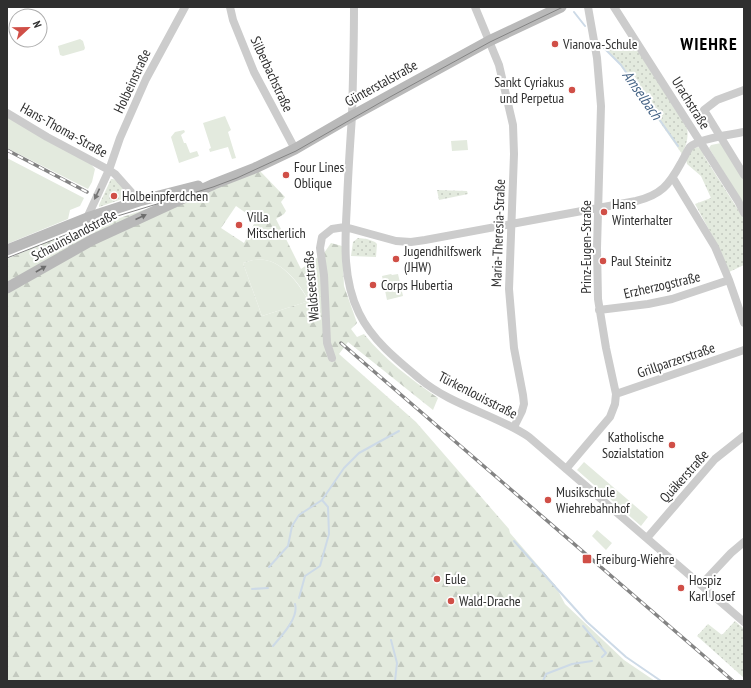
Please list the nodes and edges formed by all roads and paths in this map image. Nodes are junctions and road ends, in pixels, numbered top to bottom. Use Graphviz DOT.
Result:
graph roads {
  1 [pos="185,7"];
  2 [pos="230,7"];
  3 [pos="354,7"];
  4 [pos="475,7"];
  5 [pos="561,7"];
  6 [pos="588,7"];
  7 [pos="614,7"];
  8 [pos="489,40"];
  9 [pos="744,90"];
  10 [pos="7,113"];
  11 [pos="352,116"];
  12 [pos="744,132"];
  13 [pos="719,137"];
  14 [pos="700,142"];
  15 [pos="295,149"];
  16 [pos="109,170"];
  17 [pos="744,175"];
  18 [pos="673,178"];
  19 [pos="214,184"];
  20 [pos="139,201"];
  21 [pos="178,201"];
  22 [pos="598,208"];
  23 [pos="744,213"];
  24 [pos="87,218"];
  25 [pos="511,225"];
  26 [pos="345,227"];
  27 [pos="7,250"];
  28 [pos="729,280"];
  29 [pos="7,288"];
  30 [pos="599,310"];
  31 [pos="744,323"];
  32 [pos="744,350"];
  33 [pos="332,358"];
  34 [pos="616,394"];
  35 [pos="514,427"];
  36 [pos="744,436"];
  37 [pos="566,469"];
  38 [pos="647,538"];
  39 [pos="744,542"];
  40 [pos="702,585"];
  41 [pos="744,622"];
  1 -- 16 [label="street, Holbeinstraße"];
  2 -- 15 [label="street, Silberbachstraße"];
  3 -- 11 [label="street, Türkenlouisstraße"];
  4 -- 8 [label="street, Maria-Theresia-Straße"];
  5 -- 8 [label="main road, Günterstalstraße"];
  6 -- 22 [label="street, Prinz-Eugen-Straße"];
  7 -- 14 [label="street, Urachstraße"];
  8 -- 11 [label="main road, Günterstalstraße"];
  8 -- 25 [label="street, Maria-Theresia-Straße"];
  9 -- 13 [label="street, Urachstraße"];
  10 -- 16 [label="street, Hans-Thoma-Straße"];
  11 -- 15 [label="main road, Günterstalstraße"];
  11 -- 26 [label="street, Türkenlouisstraße"];
  12 -- 13 [label="street"];
  13 -- 14 [label="street"];
  13 -- 17 [label="street, Urachstraße"];
  14 -- 18 [label="street"];
  14 -- 23 [label="street, Urachstraße"];
  15 -- 19 [label="main road, Günterstalstraße"];
  16 -- 20 [label="street"];
  16 -- 24 [label="street, Holbeinstraße, one-way"];
  18 -- 22 [label="street"];
  18 -- 28 [label="street"];
  19 -- 20 [label="main road, Günterstalstraße"];
  19 -- 21 [label="main road, Günterstalstraße"];
  20 -- 24 [label="main road, Günterstalstraße"];
  29 -- 21 [label="main road, Schauinslandstraße, one-way"];
  22 -- 25 [label="street"];
  22 -- 30 [label="street, Prinz-Eugen-Straße"];
  24 -- 27 [label="main road, Schauinslandstraße"];
  25 -- 26 [label="street"];
  25 -- 35 [label="street, Maria-Theresia-Straße"];
  26 -- 33 [label="street, Waldseestraße"];
  26 -- 35 [label="street, Türkenlouisstraße"];
  28 -- 30 [label="street, Erzherzogstraße"];
  28 -- 31 [label="street"];
  30 -- 34 [label="street, Prinz-Eugen-Straße"];
  32 -- 34 [label="street, Grillparzerstraße"];
  34 -- 37 [label="street, Prinz-Eugen-Straße"];
  35 -- 37 [label="street, Türkenlouisstraße"];
  36 -- 38 [label="street, Quäkerstraße"];
  37 -- 38 [label="street, Türkenlouisstraße"];
  38 -- 40 [label="street, Türkenlouisstraße"];
  39 -- 40 [label="street"];
  40 -- 41 [label="street, Türkenlouisstraße"];
}
